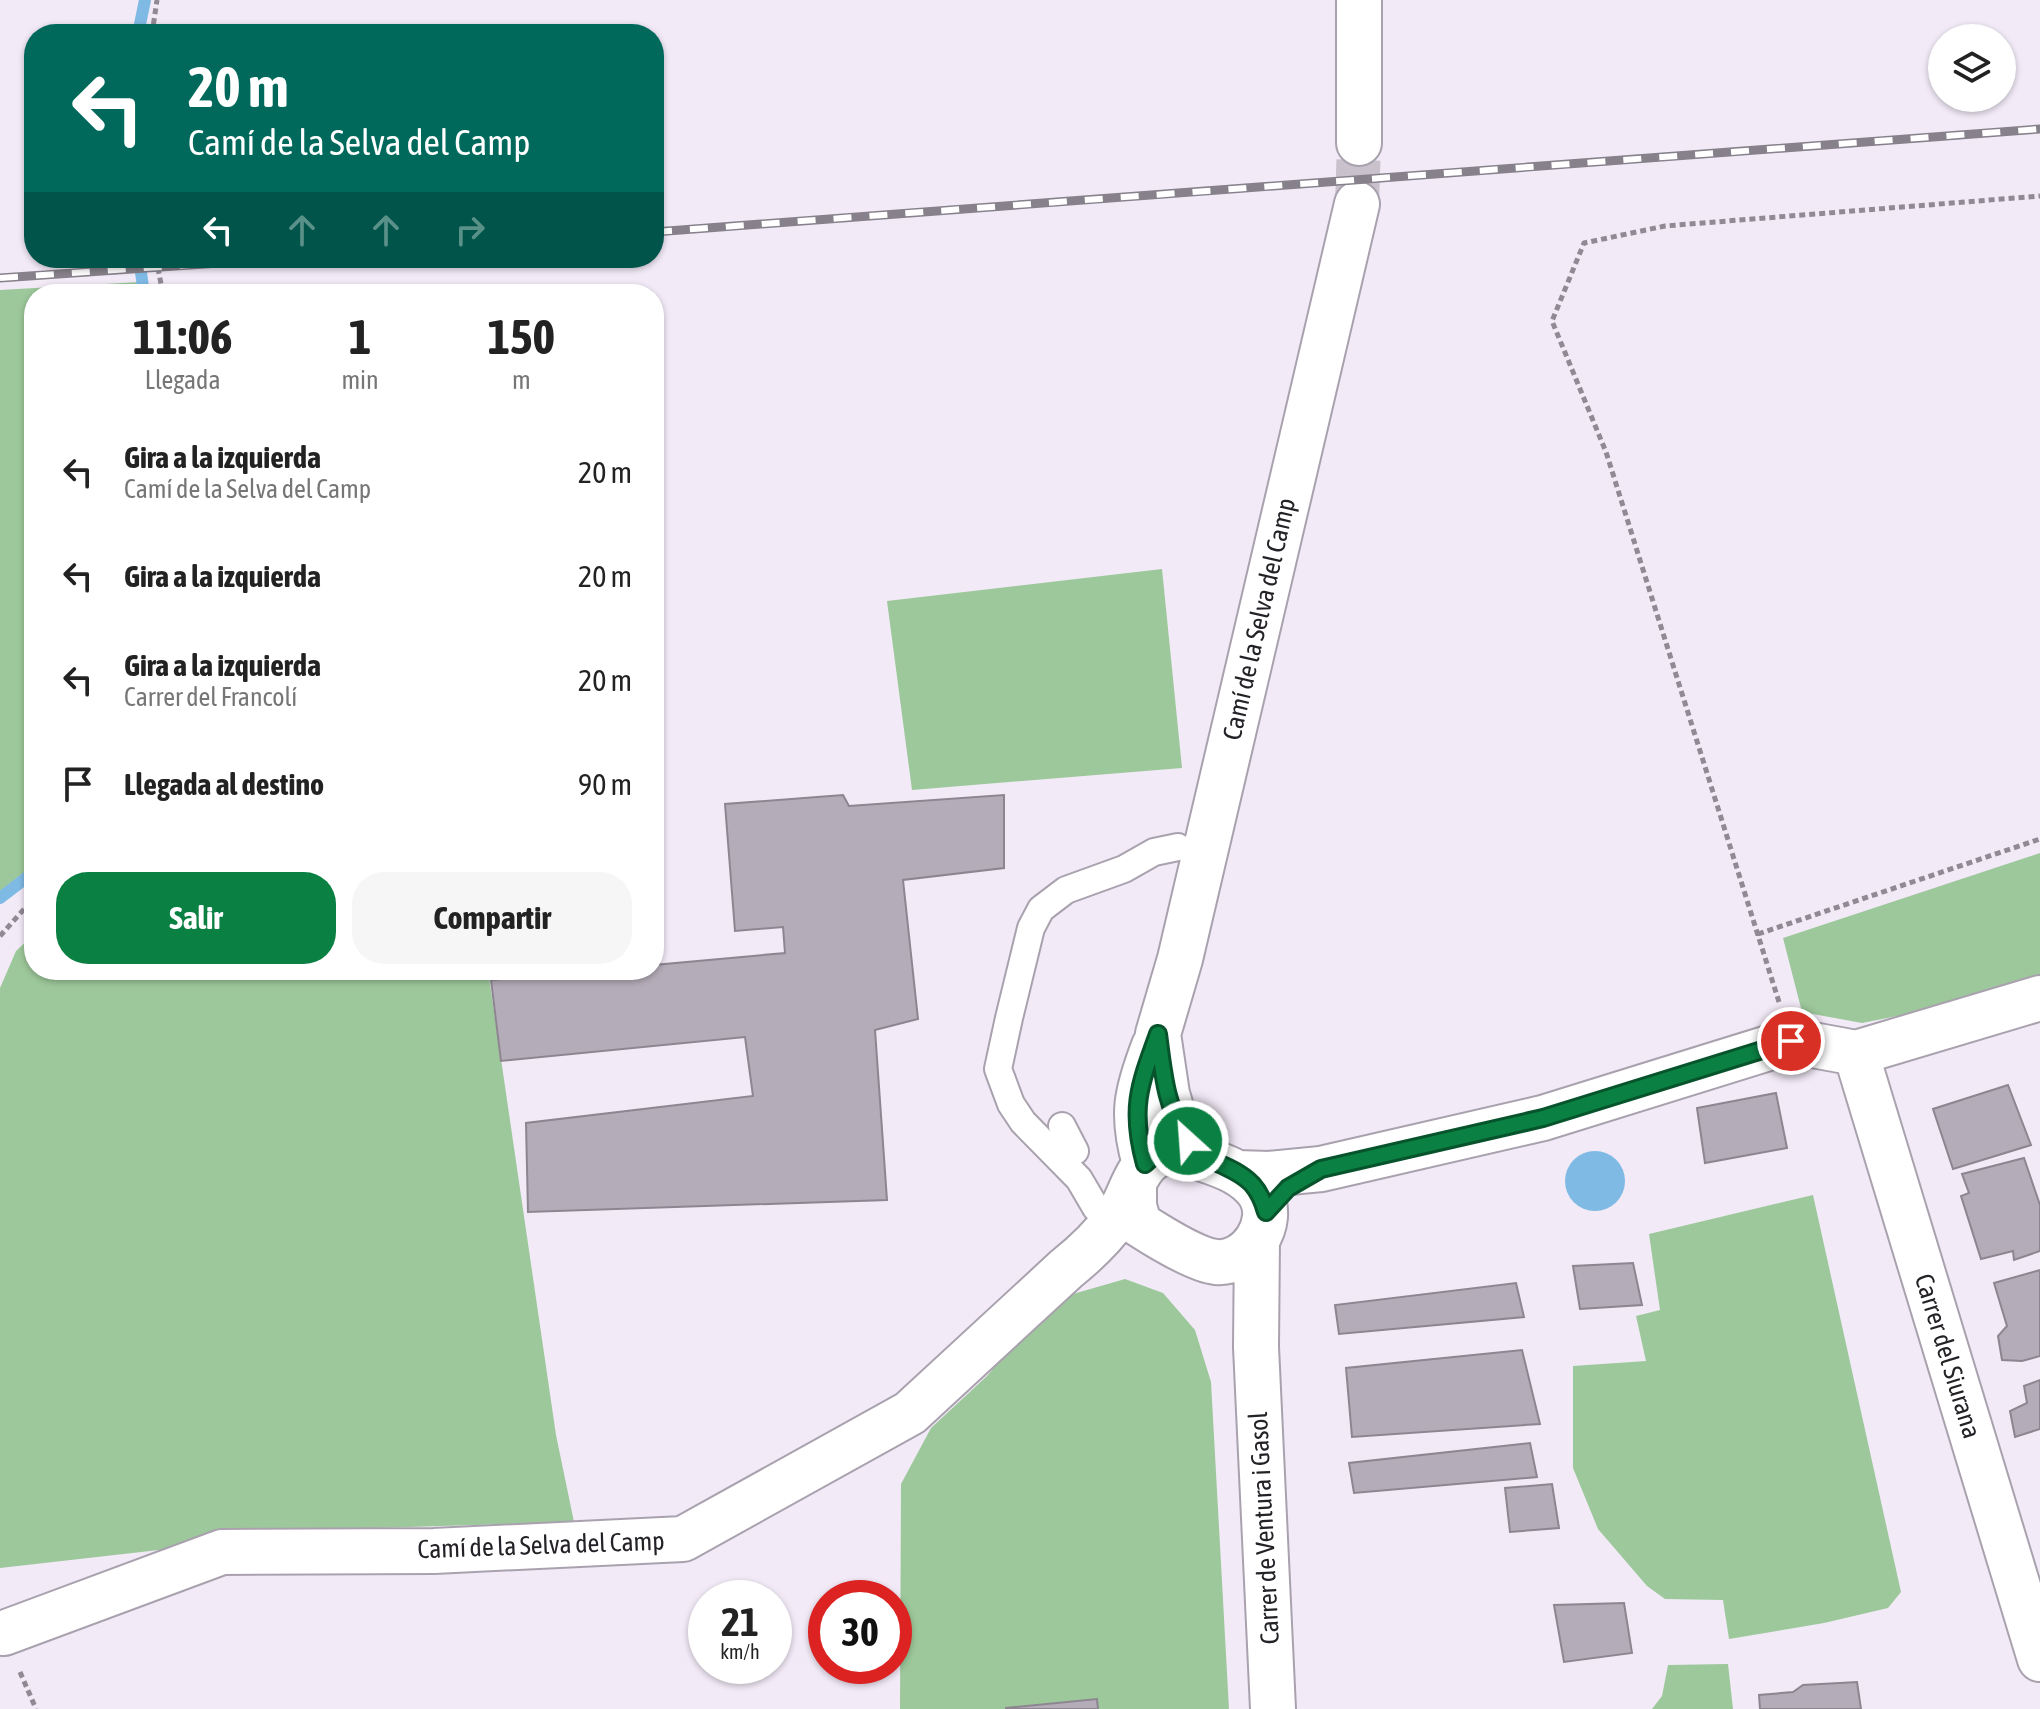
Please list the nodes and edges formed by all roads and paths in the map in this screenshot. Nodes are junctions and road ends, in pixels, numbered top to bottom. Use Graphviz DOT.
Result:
graph roads {
  1 [pos="157,0"];
  2 [pos="1359,0"];
  3 [pos="153,24"];
  4 [pos="1359,143"];
  5 [pos="2040,196"];
  6 [pos="1357,204"];
  7 [pos="2040,839"];
  8 [pos="1189,861"];
  9 [pos="24,909"];
  10 [pos="1758,934"];
  11 [pos="0,936"];
  12 [pos="2040,998"];
  13 [pos="1158,1034"];
  14 [pos="1791,1041"];
  15 [pos="1856,1053"];
  16 [pos="1018,1077"];
  17 [pos="1062,1126"];
  18 [pos="1075,1151"];
  19 [pos="1218,1165"];
  20 [pos="1321,1169"];
  21 [pos="1125,1213"];
  22 [pos="1261,1226"];
  23 [pos="1214,1262"];
  24 [pos="1256,1347"];
  25 [pos="4,1633"];
  26 [pos="2037,1637"];
  27 [pos="1273,1709"];
  1 -- 3 [label="path"];
  2 -- 4 [label="street"];
  5 -- 10 [label="path"];
  6 -- 8 [label="street, Camí de la Selva del Camp"];
  7 -- 10 [label="path"];
  8 -- 13 [label="street, Camí de la Selva del Camp"];
  8 -- 21 [label="lane"];
  9 -- 11 [label="path"];
  10 -- 14 [label="path"];
  12 -- 15 [label="street"];
  13 -- 19 [label="street, Camí de la Selva del Camp"];
  13 -- 21 [label="street, Camí de la Selva del Camp"];
  14 -- 15 [label="street"];
  14 -- 20 [label="street"];
  15 -- 26 [label="street, Carrer del Siurana"];
  16 -- 18 [label="lane"];
  17 -- 18 [label="lane"];
  18 -- 21 [label="lane"];
  19 -- 20 [label="street"];
  19 -- 21 [label="street"];
  19 -- 22 [label="street"];
  20 -- 22 [label="street"];
  21 -- 23 [label="street"];
  21 -- 25 [label="street, Camí de la Selva del Camp"];
  22 -- 23 [label="street"];
  22 -- 24 [label="street, Carrer de Ventura i Gasol"];
  23 -- 24 [label="street, Carrer de Ventura i Gasol"];
  24 -- 27 [label="street, Carrer de Ventura i Gasol"];
}
